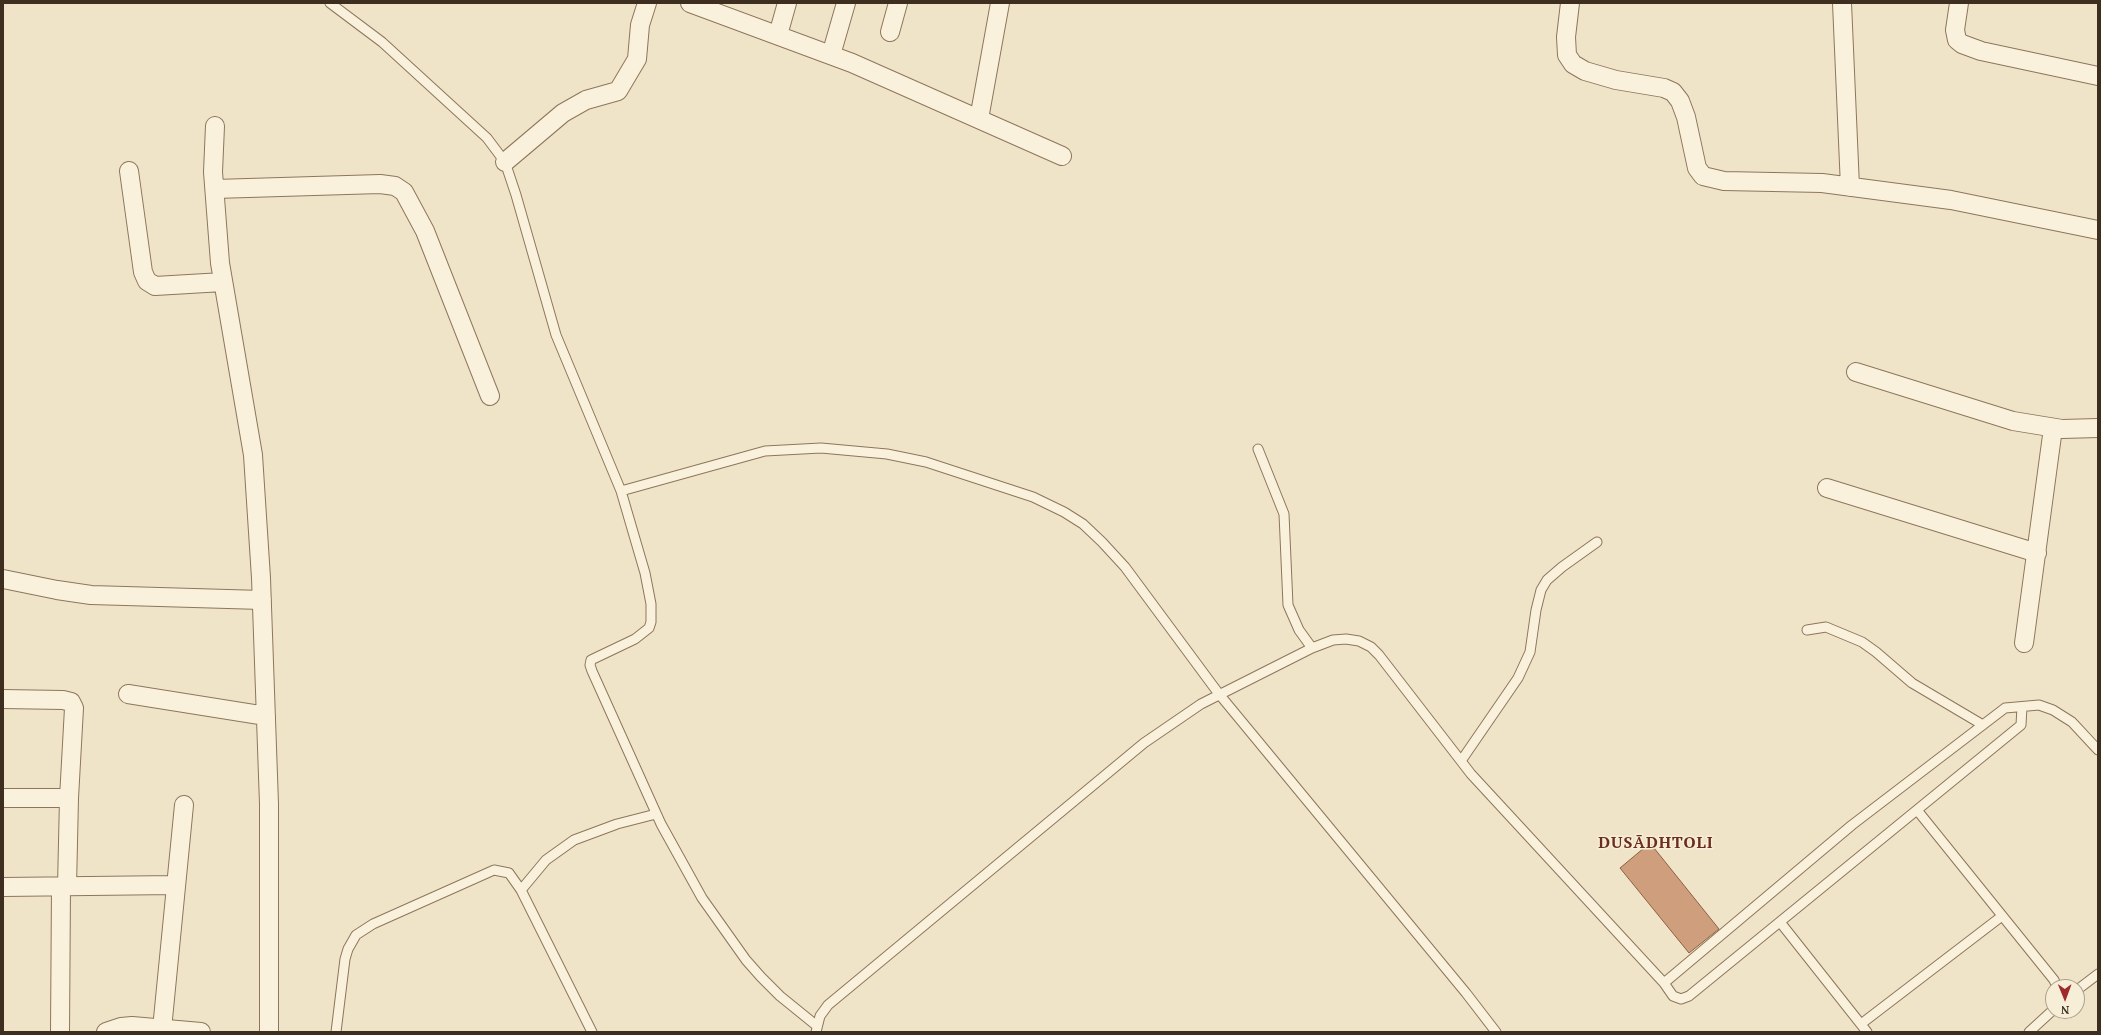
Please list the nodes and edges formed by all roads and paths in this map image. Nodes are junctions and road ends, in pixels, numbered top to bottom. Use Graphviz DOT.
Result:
graph roads {
  1 [pos="330,3"];
  2 [pos="647,3"];
  3 [pos="692,3"];
  4 [pos="787,3"];
  5 [pos="846,3"];
  6 [pos="898,3"];
  7 [pos="1000,3"];
  8 [pos="1570,3"];
  9 [pos="1842,3"];
  10 [pos="1959,3"];
  11 [pos="890,32"];
  12 [pos="778,35"];
  13 [pos="831,55"];
  14 [pos="2098,76"];
  15 [pos="979,119"];
  16 [pos="215,126"];
  17 [pos="1062,156"];
  18 [pos="505,162"];
  19 [pos="129,171"];
  20 [pos="1850,187"];
  21 [pos="214,189"];
  22 [pos="2098,230"];
  23 [pos="223,282"];
  24 [pos="1856,372"];
  25 [pos="490,396"];
  26 [pos="2053,428"];
  27 [pos="2098,428"];
  28 [pos="1258,449"];
  29 [pos="1827,488"];
  30 [pos="621,491"];
  31 [pos="1597,542"];
  32 [pos="2037,553"];
  33 [pos="3,579"];
  34 [pos="262,600"];
  35 [pos="1807,630"];
  36 [pos="2024,643"];
  37 [pos="1312,648"];
  38 [pos="128,694"];
  39 [pos="1219,694"];
  40 [pos="3,699"];
  41 [pos="2022,707"];
  42 [pos="266,716"];
  43 [pos="1983,725"];
  44 [pos="2098,750"];
  45 [pos="1461,761"];
  46 [pos="3,798"];
  47 [pos="69,798"];
  48 [pos="184,805"];
  49 [pos="1917,810"];
  50 [pos="656,814"];
  51 [pos="175,885"];
  52 [pos="3,887"];
  53 [pos="64,887"];
  54 [pos="521,890"];
  55 [pos="2002,916"];
  56 [pos="1780,922"];
  57 [pos="2098,974"];
  58 [pos="2053,979"];
  59 [pos="1664,983"];
  60 [pos="2085,984"];
  61 [pos="2045,1017"];
  62 [pos="1861,1024"];
  63 [pos="816,1029"];
  64 [pos="173,1030"];
  65 [pos="60,1032"];
  66 [pos="106,1032"];
  67 [pos="200,1032"];
  68 [pos="269,1032"];
  69 [pos="336,1032"];
  70 [pos="592,1032"];
  71 [pos="1496,1032"];
  72 [pos="1867,1032"];
  73 [pos="2029,1032"];
  1 -- 18 [label="lane"];
  2 -- 18 [label="street"];
  3 -- 12 [label="street"];
  4 -- 12 [label="street"];
  5 -- 13 [label="street"];
  6 -- 11 [label="street"];
  7 -- 15 [label="street"];
  8 -- 20 [label="street"];
  9 -- 20 [label="street"];
  10 -- 14 [label="street"];
  12 -- 13 [label="street"];
  13 -- 15 [label="street"];
  15 -- 17 [label="street"];
  16 -- 21 [label="street"];
  18 -- 30 [label="lane"];
  19 -- 23 [label="street"];
  20 -- 22 [label="street"];
  21 -- 23 [label="street"];
  21 -- 25 [label="street"];
  23 -- 34 [label="street"];
  24 -- 26 [label="street"];
  26 -- 27 [label="street"];
  26 -- 32 [label="street"];
  28 -- 37 [label="lane"];
  29 -- 32 [label="street"];
  30 -- 39 [label="lane"];
  30 -- 50 [label="lane"];
  31 -- 45 [label="lane"];
  32 -- 36 [label="street"];
  33 -- 34 [label="street"];
  34 -- 42 [label="street"];
  35 -- 43 [label="lane"];
  37 -- 39 [label="lane"];
  37 -- 45 [label="lane"];
  38 -- 42 [label="street"];
  39 -- 63 [label="lane"];
  39 -- 71 [label="lane"];
  40 -- 47 [label="street"];
  41 -- 43 [label="lane"];
  41 -- 44 [label="lane"];
  41 -- 49 [label="lane"];
  42 -- 68 [label="street"];
  43 -- 59 [label="lane"];
  45 -- 59 [label="lane"];
  46 -- 47 [label="street"];
  47 -- 53 [label="street"];
  48 -- 51 [label="street"];
  49 -- 55 [label="lane"];
  49 -- 56 [label="lane"];
  50 -- 54 [label="lane"];
  50 -- 63 [label="lane"];
  51 -- 53 [label="street"];
  51 -- 64 [label="street"];
  52 -- 53 [label="street"];
  53 -- 65 [label="street"];
  54 -- 69 [label="lane"];
  54 -- 70 [label="lane"];
  55 -- 58 [label="lane"];
  55 -- 62 [label="lane"];
  56 -- 59 [label="lane"];
  56 -- 62 [label="lane"];
  57 -- 60 [label="lane"];
  61 -- 73 [label="lane"];
  62 -- 72 [label="lane"];
  64 -- 66 [label="street"];
  64 -- 67 [label="street"];
}
